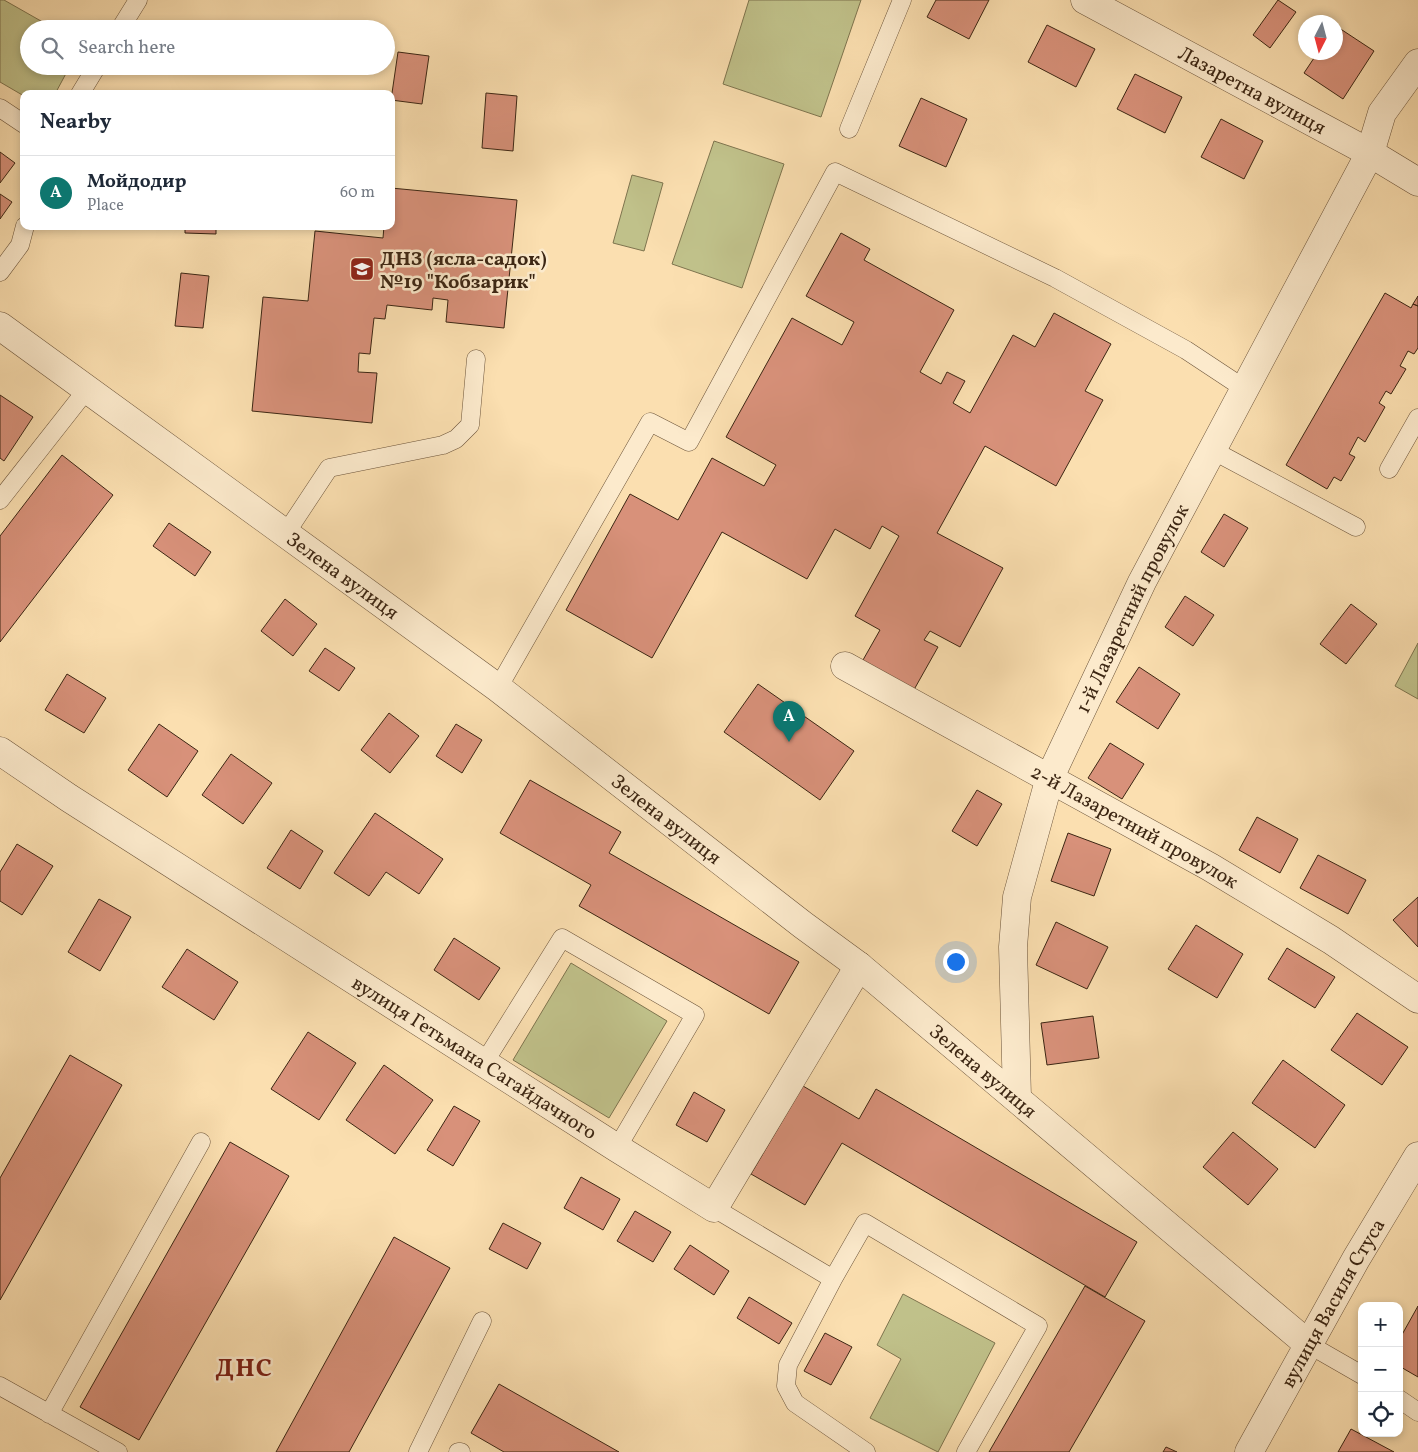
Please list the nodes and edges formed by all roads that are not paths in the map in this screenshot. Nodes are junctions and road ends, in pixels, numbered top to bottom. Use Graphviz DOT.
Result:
graph roads {
  1 [pos="138,0"];
  2 [pos="902,0"];
  3 [pos="1085,0"];
  4 [pos="126,20"];
  5 [pos="1418,63"];
  6 [pos="92,75"];
  7 [pos="82,90"];
  8 [pos="0,108"];
  9 [pos="20,121"];
  10 [pos="849,129"];
  11 [pos="1370,154"];
  12 [pos="1418,182"];
  13 [pos="24,230"];
  14 [pos="0,272"];
  15 [pos="0,326"];
  16 [pos="476,359"];
  17 [pos="88,388"];
  18 [pos="1245,389"];
  19 [pos="1418,418"];
  20 [pos="1212,450"];
  21 [pos="1389,469"];
  22 [pos="0,500"];
  23 [pos="1356,528"];
  24 [pos="286,533"];
  25 [pos="845,666"];
  26 [pos="498,688"];
  27 [pos="0,751"];
  28 [pos="1050,776"];
  29 [pos="859,966"];
  30 [pos="1418,999"];
  31 [pos="484,1063"];
  32 [pos="1018,1097"];
  33 [pos="201,1142"];
  34 [pos="617,1148"];
  35 [pos="1418,1156"];
  36 [pos="714,1208"];
  37 [pos="833,1278"];
  38 [pos="482,1321"];
  39 [pos="1308,1344"];
  40 [pos="1358,1373"];
  41 [pos="0,1386"];
  42 [pos="1403,1402"];
  43 [pos="1418,1412"];
  44 [pos="49,1414"];
  45 [pos="118,1452"];
  46 [pos="418,1452"];
  47 [pos="866,1452"];
  48 [pos="966,1452"];
  49 [pos="1249,1452"];
  1 -- 4 [label="lane"];
  2 -- 10 [label="lane"];
  3 -- 11 [label="street, Лазаретна вулиця"];
  5 -- 11 [label="street, 1-й Лазаретний провулок"];
  6 -- 7 [label="lane"];
  8 -- 9 [label="lane"];
  11 -- 12 [label="street, Лазаретна вулиця"];
  11 -- 18 [label="street, 1-й Лазаретний провулок"];
  13 -- 14 [label="lane"];
  15 -- 17 [label="street, Зелена вулиця"];
  16 -- 24 [label="lane"];
  17 -- 22 [label="lane"];
  17 -- 24 [label="street, Зелена вулиця"];
  18 -- 20 [label="street, 1-й Лазаретний провулок"];
  18 -- 26 [label="lane"];
  19 -- 21 [label="lane"];
  20 -- 23 [label="lane"];
  20 -- 28 [label="street, 1-й Лазаретний провулок"];
  24 -- 26 [label="street, Зелена вулиця"];
  25 -- 28 [label="street, 2-й Лазаретний провулок"];
  26 -- 29 [label="street, Зелена вулиця"];
  27 -- 31 [label="street, вулиця Гетьмана Сагайдачного"];
  28 -- 30 [label="street, 2-й Лазаретний провулок"];
  28 -- 32 [label="street, 1-й Лазаретний провулок"];
  29 -- 32 [label="street, Зелена вулиця"];
  29 -- 36 [label="street"];
  31 -- 34 [label="street, вулиця Гетьмана Сагайдачного"];
  31 -- 34 [label="lane"];
  32 -- 39 [label="street, Зелена вулиця"];
  33 -- 44 [label="lane"];
  34 -- 36 [label="street, вулиця Гетьмана Сагайдачного"];
  35 -- 39 [label="street, вулиця Василя Стуса"];
  36 -- 37 [label="lane"];
  37 -- 47 [label="lane"];
  37 -- 48 [label="lane"];
  38 -- 46 [label="lane"];
  39 -- 40 [label="lane"];
  39 -- 49 [label="street, вулиця Василя Стуса"];
  41 -- 44 [label="lane"];
  42 -- 43 [label="lane"];
  44 -- 45 [label="lane"];
}
